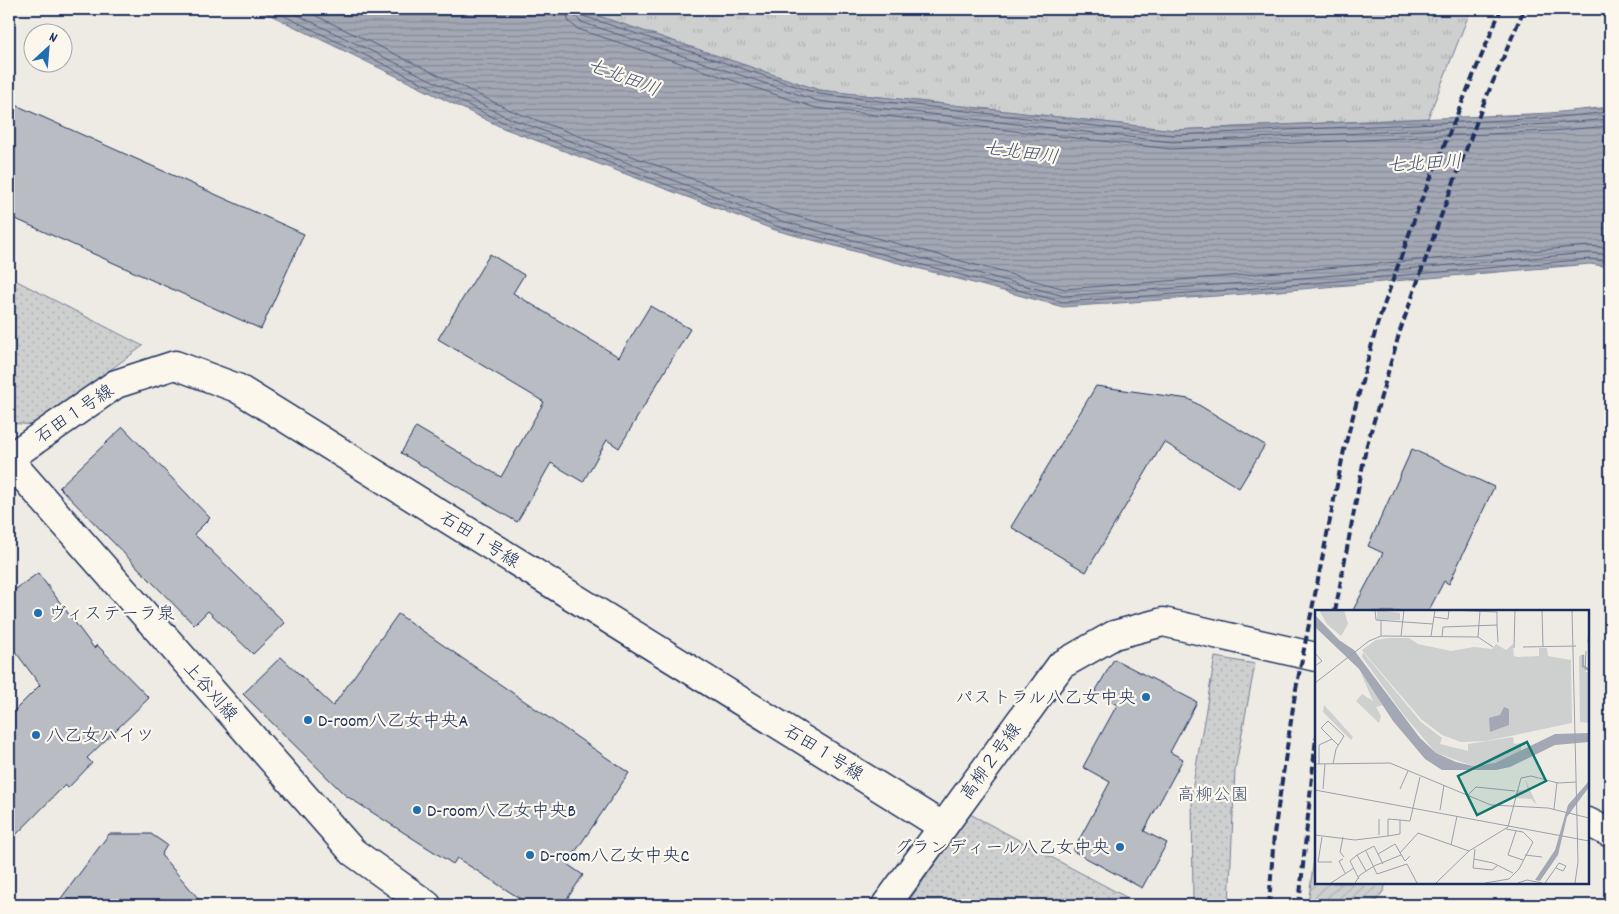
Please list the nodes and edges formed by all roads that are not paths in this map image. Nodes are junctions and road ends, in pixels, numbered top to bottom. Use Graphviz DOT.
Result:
graph roads {
  1 [pos="9,459"];
  2 [pos="1315,657"];
  3 [pos="1589,822"];
  4 [pos="942,826"];
  5 [pos="1610,833"];
  6 [pos="427,905"];
  7 [pos="886,905"];
  1 -- 4 [label="street, 石田１号線"];
  1 -- 6 [label="street, 上谷刈線"];
  2 -- 4 [label="street, 高柳２号線"];
  3 -- 5 [label="street"];
  4 -- 7 [label="street, 高柳２号線"];
}
